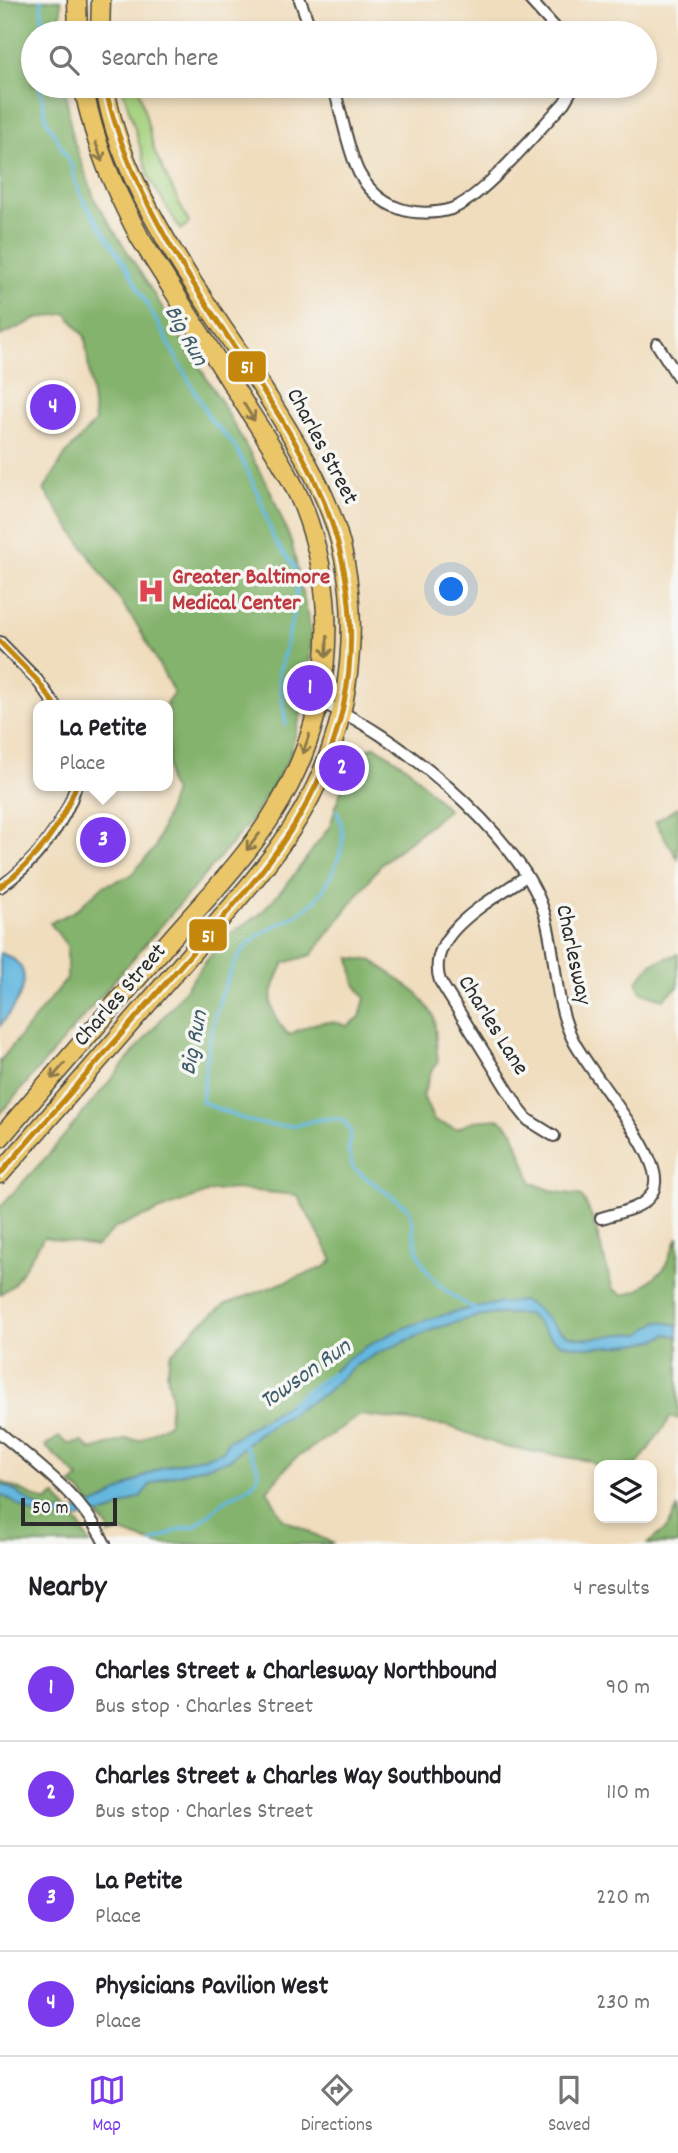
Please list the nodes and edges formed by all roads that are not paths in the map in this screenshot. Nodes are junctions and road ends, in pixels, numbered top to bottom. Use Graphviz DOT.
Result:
graph roads {
  1 [pos="77,0"];
  2 [pos="101,0"];
  3 [pos="300,0"];
  4 [pos="530,0"];
  5 [pos="78,21"];
  6 [pos="100,21"];
  7 [pos="308,21"];
  8 [pos="549,21"];
  9 [pos="85,98"];
  10 [pos="107,98"];
  11 [pos="337,98"];
  12 [pos="567,98"];
  13 [pos="657,344"];
  14 [pos="678,377"];
  15 [pos="0,642"];
  16 [pos="51,700"];
  17 [pos="318,702"];
  18 [pos="341,710"];
  19 [pos="74,791"];
  20 [pos="526,876"];
  21 [pos="0,887"];
  22 [pos="554,1136"];
  23 [pos="0,1138"];
  24 [pos="0,1174"];
  25 [pos="601,1218"];
  26 [pos="0,1433"];
  27 [pos="105,1544"];
  1 -- 5 [label="main road"];
  2 -- 6 [label="main road"];
  3 -- 7 [label="street"];
  4 -- 8 [label="street"];
  9 -- 17 [label="main road, Charles Street, one-way"];
  10 -- 18 [label="main road, Charles Street"];
  11 -- 12 [label="street"];
  13 -- 14 [label="street"];
  15 -- 16 [label="street"];
  17 -- 18 [label="street, Charlesway"];
  17 -- 23 [label="main road, Charles Street, one-way"];
  18 -- 20 [label="street, Charlesway"];
  18 -- 24 [label="main road, Charles Street"];
  19 -- 21 [label="street"];
  20 -- 22 [label="street, Charles Lane"];
  20 -- 25 [label="street, Charlesway"];
  26 -- 27 [label="street"];
}
